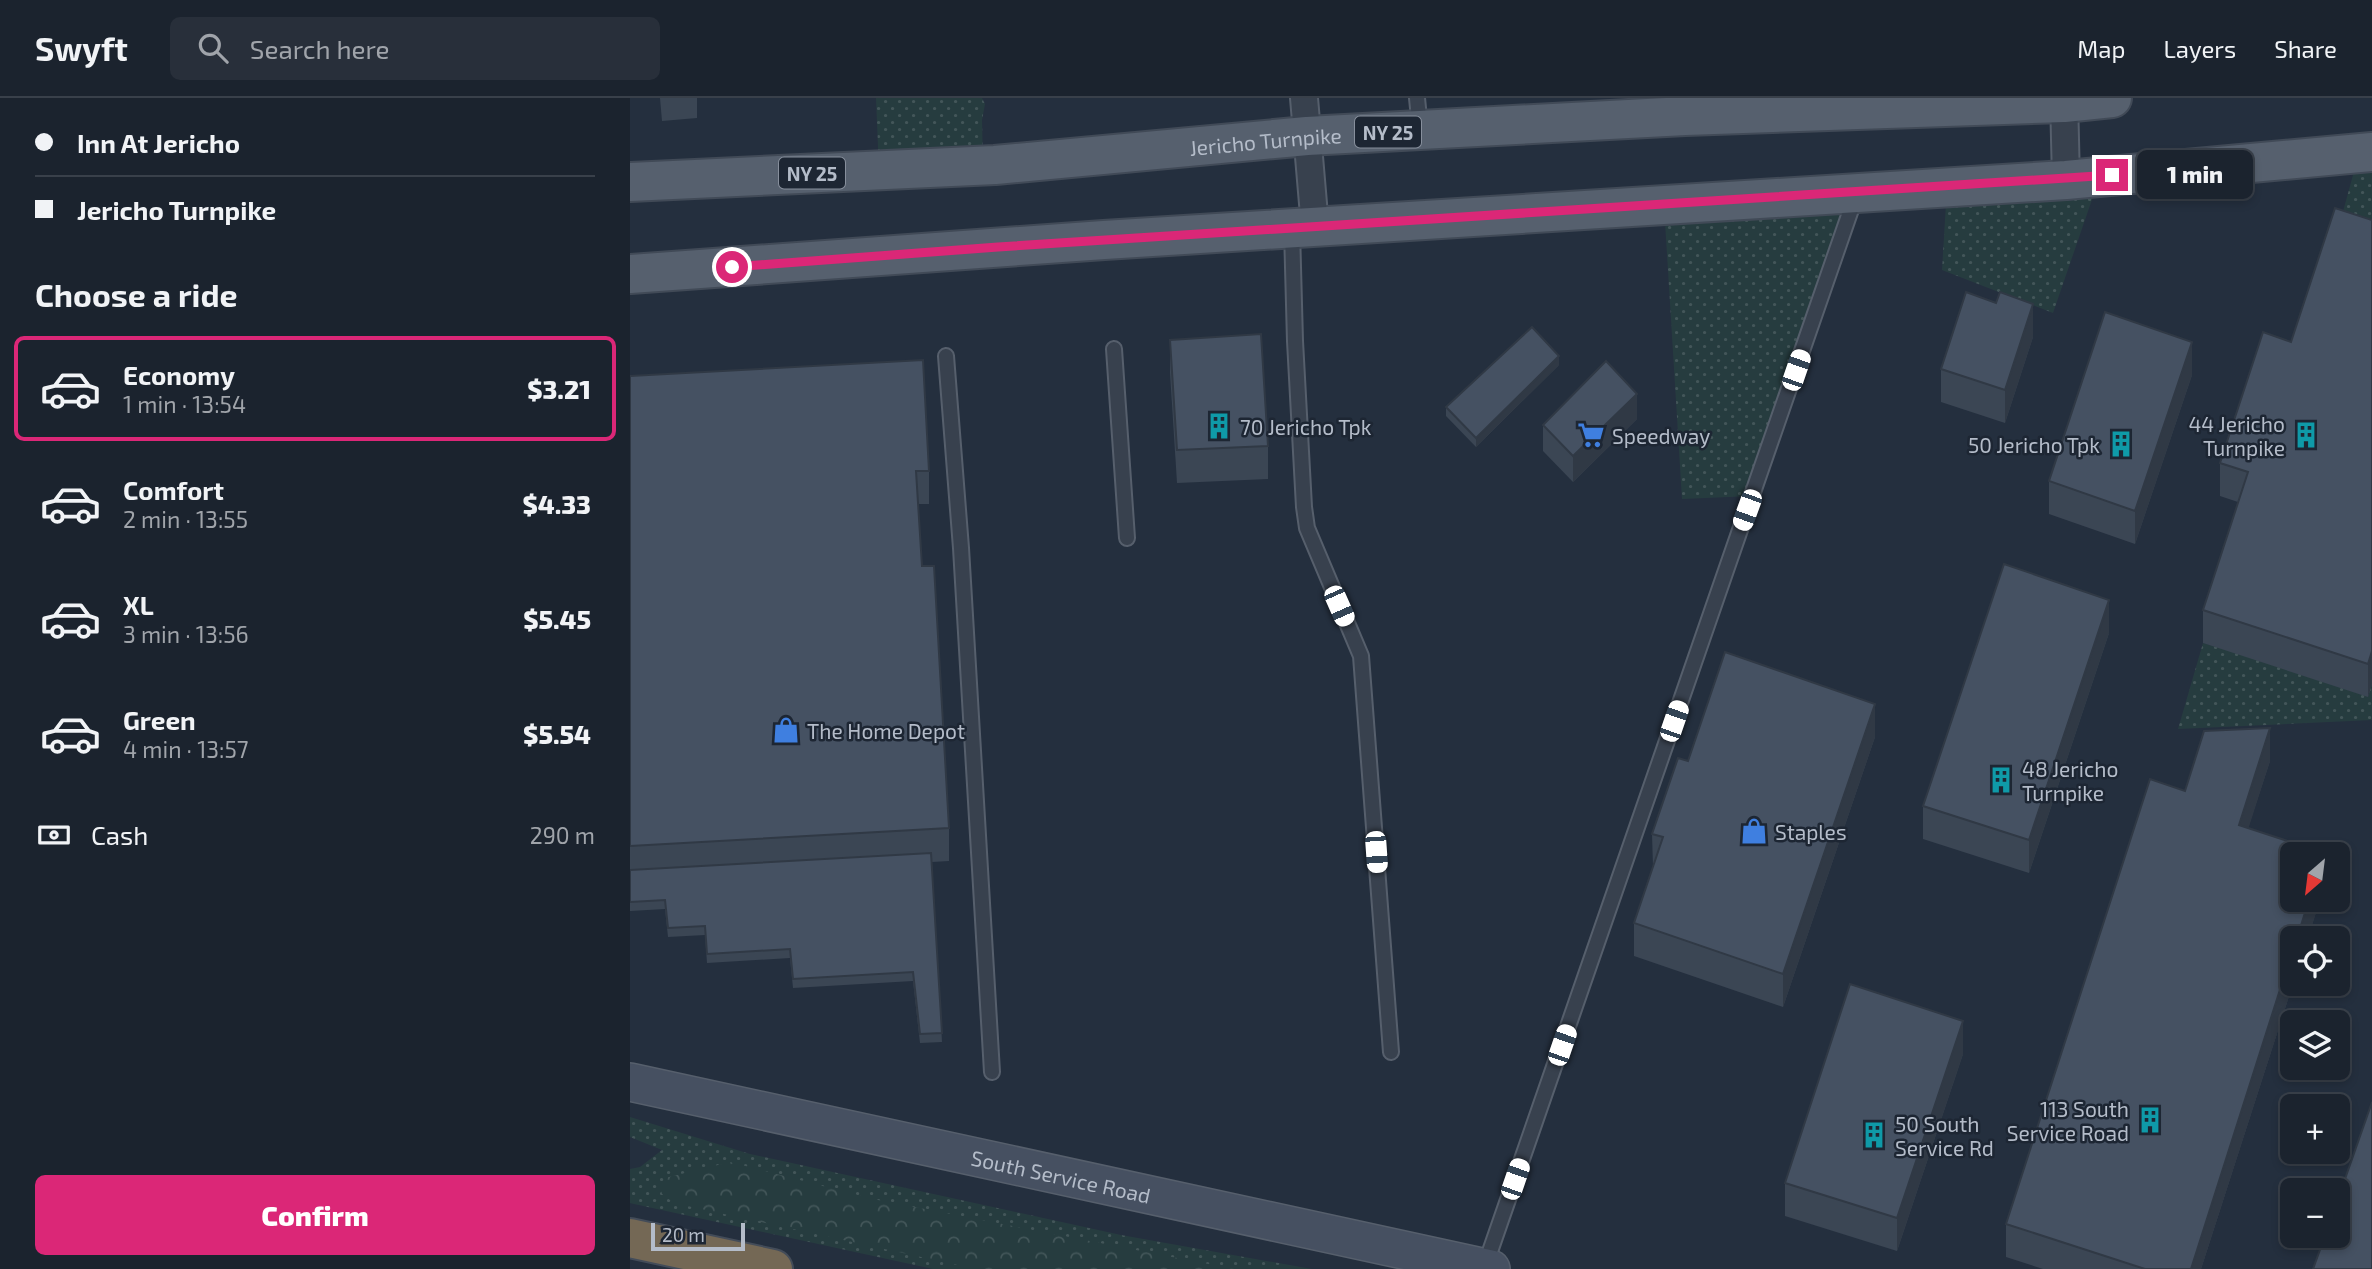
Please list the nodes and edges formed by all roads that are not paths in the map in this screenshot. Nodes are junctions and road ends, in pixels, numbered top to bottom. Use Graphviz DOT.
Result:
graph roads {
  1 [pos="1304,98"];
  2 [pos="2112,98"];
  3 [pos="2064,100"];
  4 [pos="1684,107"];
  5 [pos="1418,114"];
  6 [pos="1307,136"];
  7 [pos="2372,152"];
  8 [pos="2066,180"];
  9 [pos="630,182"];
  10 [pos="1857,193"];
  11 [pos="1303,228"];
  12 [pos="630,274"];
  13 [pos="1114,349"];
  14 [pos="946,356"];
  15 [pos="1127,538"];
  16 [pos="1391,1052"];
  17 [pos="992,1072"];
  18 [pos="630,1083"];
  19 [pos="630,1238"];
  20 [pos="1487,1268"];
  21 [pos="773,1269"];
  1 -- 6 [label="street"];
  2 -- 3 [label="main road, Jericho Turnpike / NY 25"];
  3 -- 4 [label="main road, Jericho Turnpike / NY 25"];
  3 -- 8 [label="street"];
  4 -- 5 [label="main road, Jericho Turnpike / NY 25"];
  5 -- 6 [label="main road, Jericho Turnpike / NY 25"];
  6 -- 9 [label="main road, Jericho Turnpike / NY 25"];
  6 -- 11 [label="street"];
  7 -- 8 [label="main road"];
  8 -- 10 [label="main road"];
  10 -- 11 [label="main road"];
  10 -- 20 [label="lane"];
  11 -- 12 [label="main road"];
  11 -- 16 [label="lane"];
  13 -- 15 [label="lane"];
  14 -- 17 [label="lane"];
  18 -- 20 [label="main road, South Service Road"];
  19 -- 21 [label="highway"];
}
